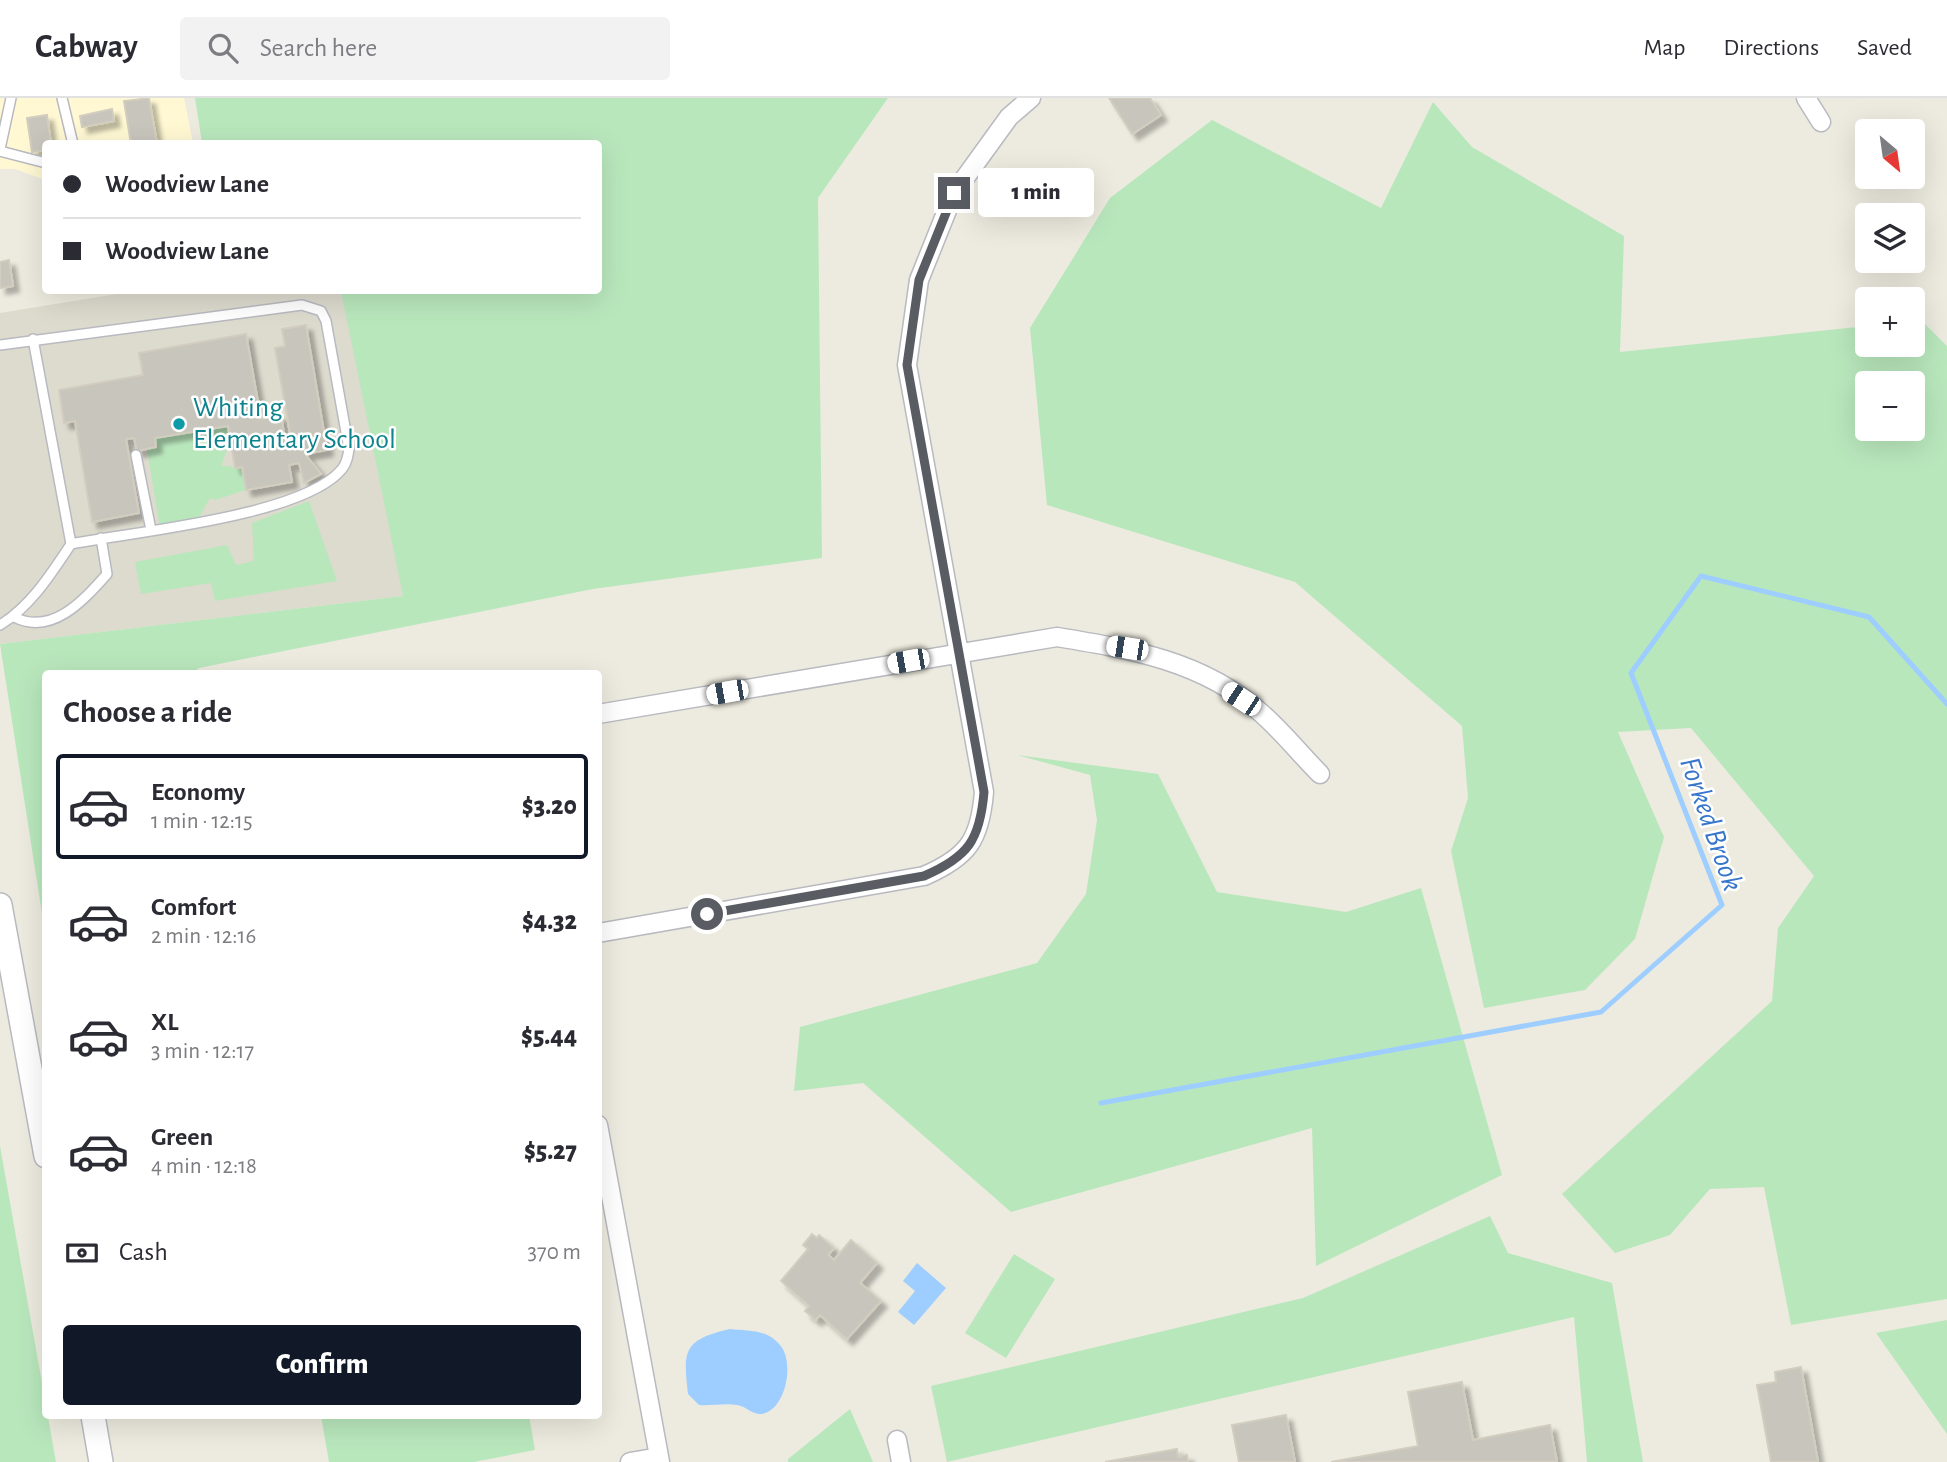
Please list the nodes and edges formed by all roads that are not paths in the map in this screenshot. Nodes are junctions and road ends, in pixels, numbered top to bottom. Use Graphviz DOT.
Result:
graph roads {
  1 [pos="11,98"];
  2 [pos="62,98"];
  3 [pos="1031,98"];
  4 [pos="1806,98"];
  5 [pos="1821,122"];
  6 [pos="72,140"];
  7 [pos="0,150"];
  8 [pos="42,162"];
  9 [pos="33,340"];
  10 [pos="0,345"];
  11 [pos="136,455"];
  12 [pos="151,530"];
  13 [pos="101,538"];
  14 [pos="71,544"];
  15 [pos="13,617"];
  16 [pos="0,625"];
  17 [pos="960,652"];
  18 [pos="602,713"];
  19 [pos="1320,774"];
  20 [pos="0,905"];
  21 [pos="602,932"];
  22 [pos="42,1134"];
  23 [pos="602,1156"];
  24 [pos="94,1419"];
  25 [pos="897,1440"];
  26 [pos="659,1459"];
  27 [pos="101,1462"];
  28 [pos="630,1462"];
  29 [pos="901,1462"];
  1 -- 7 [label="lane"];
  2 -- 6 [label="lane"];
  3 -- 17 [label="street"];
  4 -- 5 [label="street"];
  7 -- 8 [label="lane"];
  9 -- 10 [label="lane"];
  9 -- 12 [label="lane"];
  9 -- 14 [label="lane"];
  11 -- 12 [label="lane"];
  12 -- 13 [label="lane"];
  13 -- 14 [label="lane"];
  13 -- 15 [label="lane"];
  14 -- 15 [label="lane"];
  15 -- 16 [label="lane"];
  17 -- 18 [label="street"];
  17 -- 19 [label="street"];
  17 -- 21 [label="street"];
  20 -- 22 [label="street"];
  23 -- 26 [label="street"];
  24 -- 27 [label="street"];
  25 -- 29 [label="street"];
  26 -- 28 [label="street"];
}
